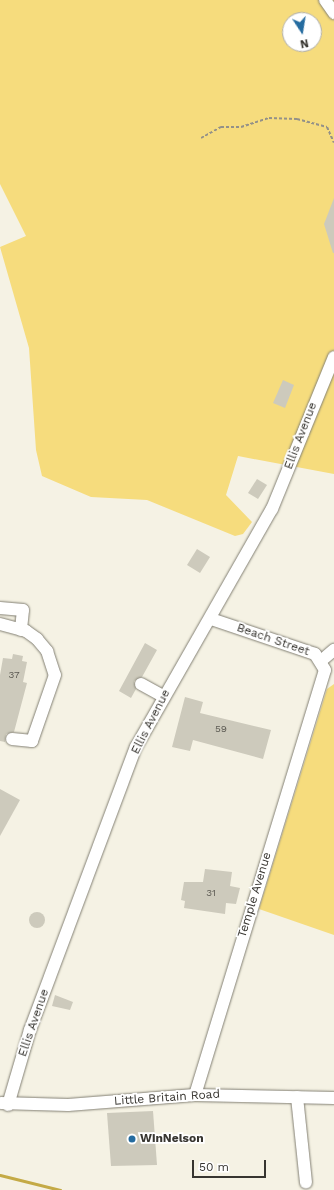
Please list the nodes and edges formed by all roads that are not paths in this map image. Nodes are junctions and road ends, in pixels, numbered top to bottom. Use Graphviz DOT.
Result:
graph roads {
  1 [pos="325,0"];
  2 [pos="334,12"];
  3 [pos="334,357"];
  4 [pos="0,608"];
  5 [pos="211,619"];
  6 [pos="0,624"];
  7 [pos="20,630"];
  8 [pos="334,650"];
  9 [pos="322,660"];
  10 [pos="141,684"];
  11 [pos="318,696"];
  12 [pos="164,697"];
  13 [pos="12,739"];
  14 [pos="195,1094"];
  15 [pos="297,1097"];
  16 [pos="334,1098"];
  17 [pos="4,1104"];
  18 [pos="306,1183"];
  1 -- 2 [label="street"];
  3 -- 5 [label="street, Ellis Avenue"];
  4 -- 7 [label="street"];
  5 -- 9 [label="street, Beach Street"];
  5 -- 12 [label="street, Ellis Avenue"];
  6 -- 7 [label="street"];
  7 -- 13 [label="street"];
  8 -- 9 [label="street"];
  9 -- 11 [label="street, Beach Street"];
  10 -- 12 [label="street"];
  11 -- 14 [label="street, Temple Avenue"];
  12 -- 17 [label="street, Ellis Avenue"];
  14 -- 15 [label="street, Little Britain Road"];
  14 -- 17 [label="street, Little Britain Road"];
  15 -- 16 [label="street, Little Britain Road"];
  15 -- 18 [label="street"];
}
